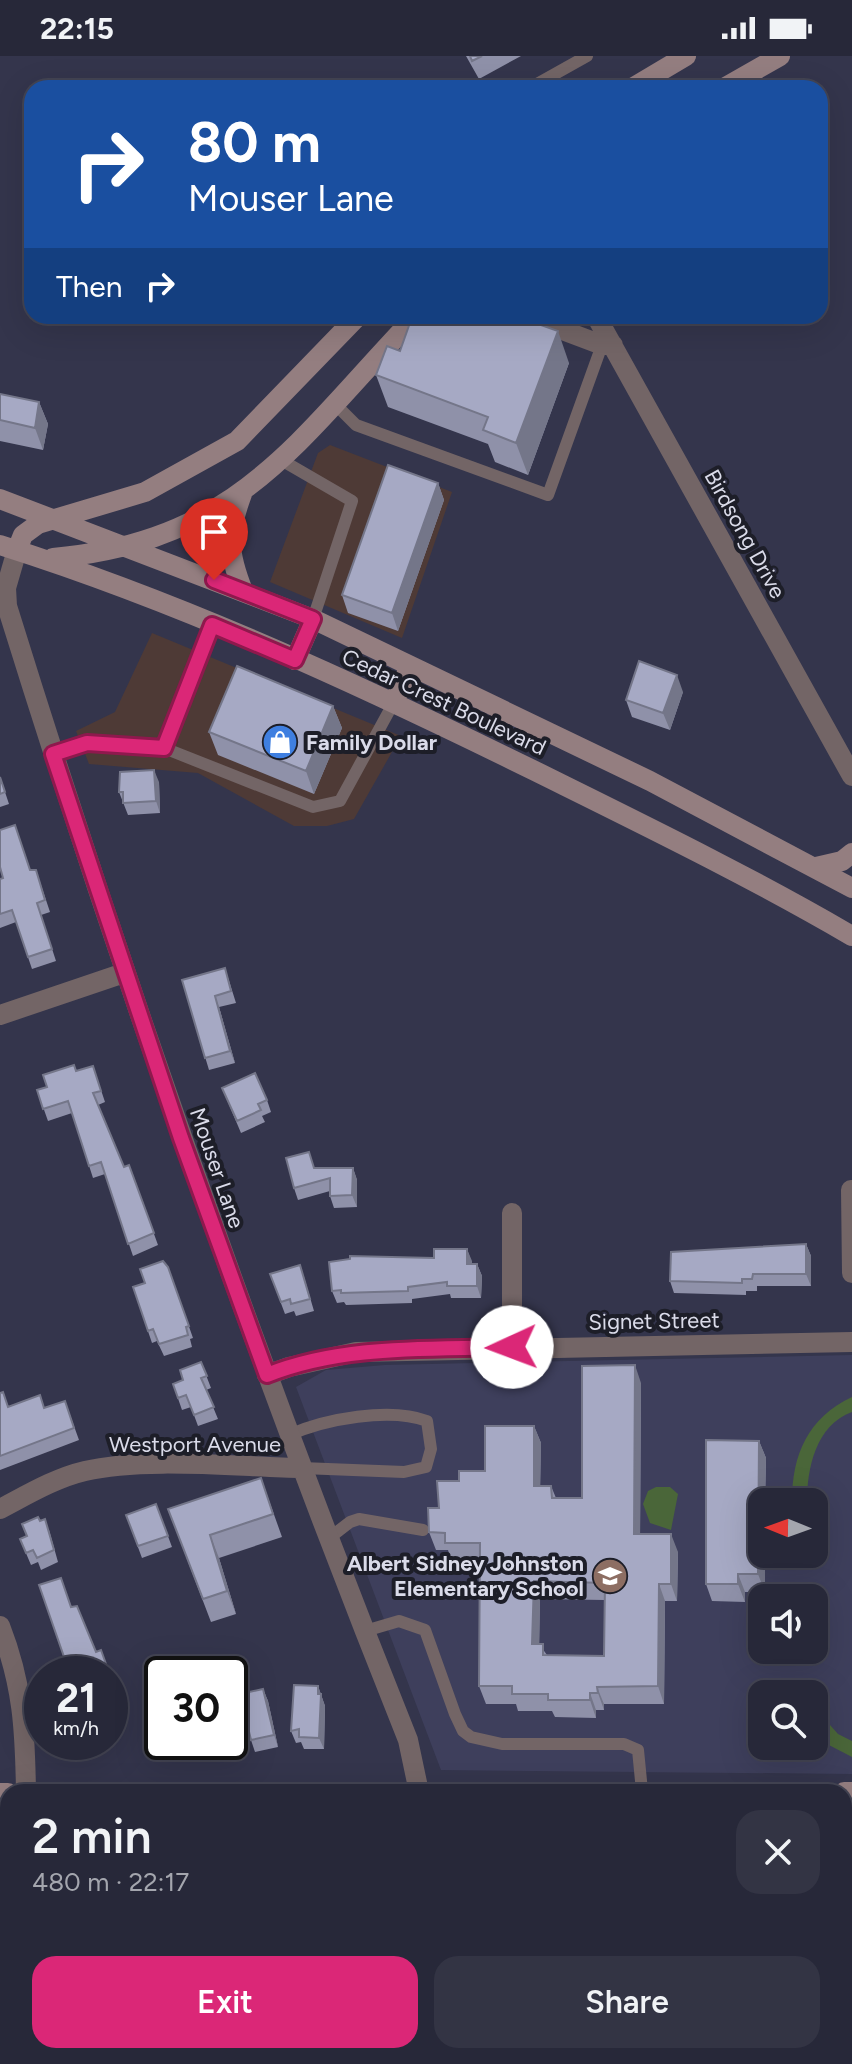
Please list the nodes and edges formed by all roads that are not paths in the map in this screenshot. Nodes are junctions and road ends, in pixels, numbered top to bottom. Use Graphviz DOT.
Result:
graph roads {
  1 [pos="587,56"];
  2 [pos="686,56"];
  3 [pos="780,56"];
  4 [pos="544,80"];
  5 [pos="646,80"];
  6 [pos="738,80"];
  7 [pos="350,324"];
  8 [pos="409,324"];
  9 [pos="548,324"];
  10 [pos="599,324"];
  11 [pos="608,345"];
  12 [pos="335,404"];
  13 [pos="283,461"];
  14 [pos="242,494"];
  15 [pos="0,499"];
  16 [pos="58,518"];
  17 [pos="130,547"];
  18 [pos="9,548"];
  19 [pos="49,559"];
  20 [pos="243,591"];
  21 [pos="4,607"];
  22 [pos="313,619"];
  23 [pos="212,625"];
  24 [pos="295,660"];
  25 [pos="410,666"];
  26 [pos="394,702"];
  27 [pos="164,748"];
  28 [pos="53,754"];
  29 [pos="852,776"];
  30 [pos="852,853"];
  31 [pos="816,867"];
  32 [pos="852,888"];
  33 [pos="852,936"];
  34 [pos="124,973"];
  35 [pos="0,1015"];
  36 [pos="852,1190"];
  37 [pos="512,1213"];
  38 [pos="852,1273"];
  39 [pos="852,1342"];
  40 [pos="512,1347"];
  41 [pos="267,1375"];
  42 [pos="289,1435"];
  43 [pos="302,1468"];
  44 [pos="0,1509"];
  45 [pos="423,1530"];
  46 [pos="328,1539"];
  47 [pos="0,1626"];
  48 [pos="365,1631"];
  49 [pos="26,1784"];
  50 [pos="417,1784"];
  51 [pos="641,1784"];
  1 -- 4 [label="lane"];
  2 -- 5 [label="street"];
  3 -- 6 [label="street"];
  7 -- 16 [label="street"];
  8 -- 12 [label="street"];
  9 -- 11 [label="street"];
  10 -- 11 [label="street, Birdsong Drive"];
  11 -- 12 [label="lane"];
  11 -- 29 [label="street, Birdsong Drive"];
  12 -- 13 [label="street"];
  13 -- 14 [label="street"];
  13 -- 22 [label="lane"];
  14 -- 17 [label="street"];
  14 -- 20 [label="street"];
  15 -- 16 [label="street, Cedar Crest Boulevard"];
  16 -- 17 [label="street, Cedar Crest Boulevard"];
  16 -- 18 [label="street"];
  17 -- 19 [label="street"];
  17 -- 20 [label="street, Cedar Crest Boulevard"];
  18 -- 19 [label="street, Cedar Crest Boulevard"];
  18 -- 21 [label="street, Mouser Lane"];
  19 -- 23 [label="street, Cedar Crest Boulevard"];
  20 -- 22 [label="street, Cedar Crest Boulevard"];
  21 -- 28 [label="street, Mouser Lane"];
  22 -- 24 [label="street"];
  22 -- 25 [label="street, Cedar Crest Boulevard"];
  23 -- 24 [label="street, Cedar Crest Boulevard"];
  23 -- 27 [label="lane"];
  24 -- 26 [label="street, Cedar Crest Boulevard"];
  25 -- 26 [label="street"];
  25 -- 31 [label="street, Cedar Crest Boulevard"];
  26 -- 27 [label="lane"];
  26 -- 33 [label="street, Cedar Crest Boulevard"];
  27 -- 28 [label="lane"];
  28 -- 34 [label="street, Mouser Lane"];
  30 -- 31 [label="street"];
  31 -- 32 [label="street, Cedar Crest Boulevard"];
  34 -- 35 [label="street"];
  34 -- 41 [label="street, Mouser Lane"];
  36 -- 38 [label="street"];
  37 -- 40 [label="street"];
  39 -- 40 [label="street, Signet Street"];
  40 -- 41 [label="street, Signet Street"];
  41 -- 42 [label="street, Mouser Lane"];
  42 -- 43 [label="street, Mouser Lane"];
  42 -- 43 [label="lane"];
  43 -- 44 [label="street, Westport Avenue"];
  43 -- 46 [label="street, Mouser Lane"];
  45 -- 46 [label="lane"];
  46 -- 48 [label="street, Mouser Lane"];
  47 -- 49 [label="street"];
  48 -- 50 [label="street, Mouser Lane"];
  48 -- 51 [label="lane"];
}
